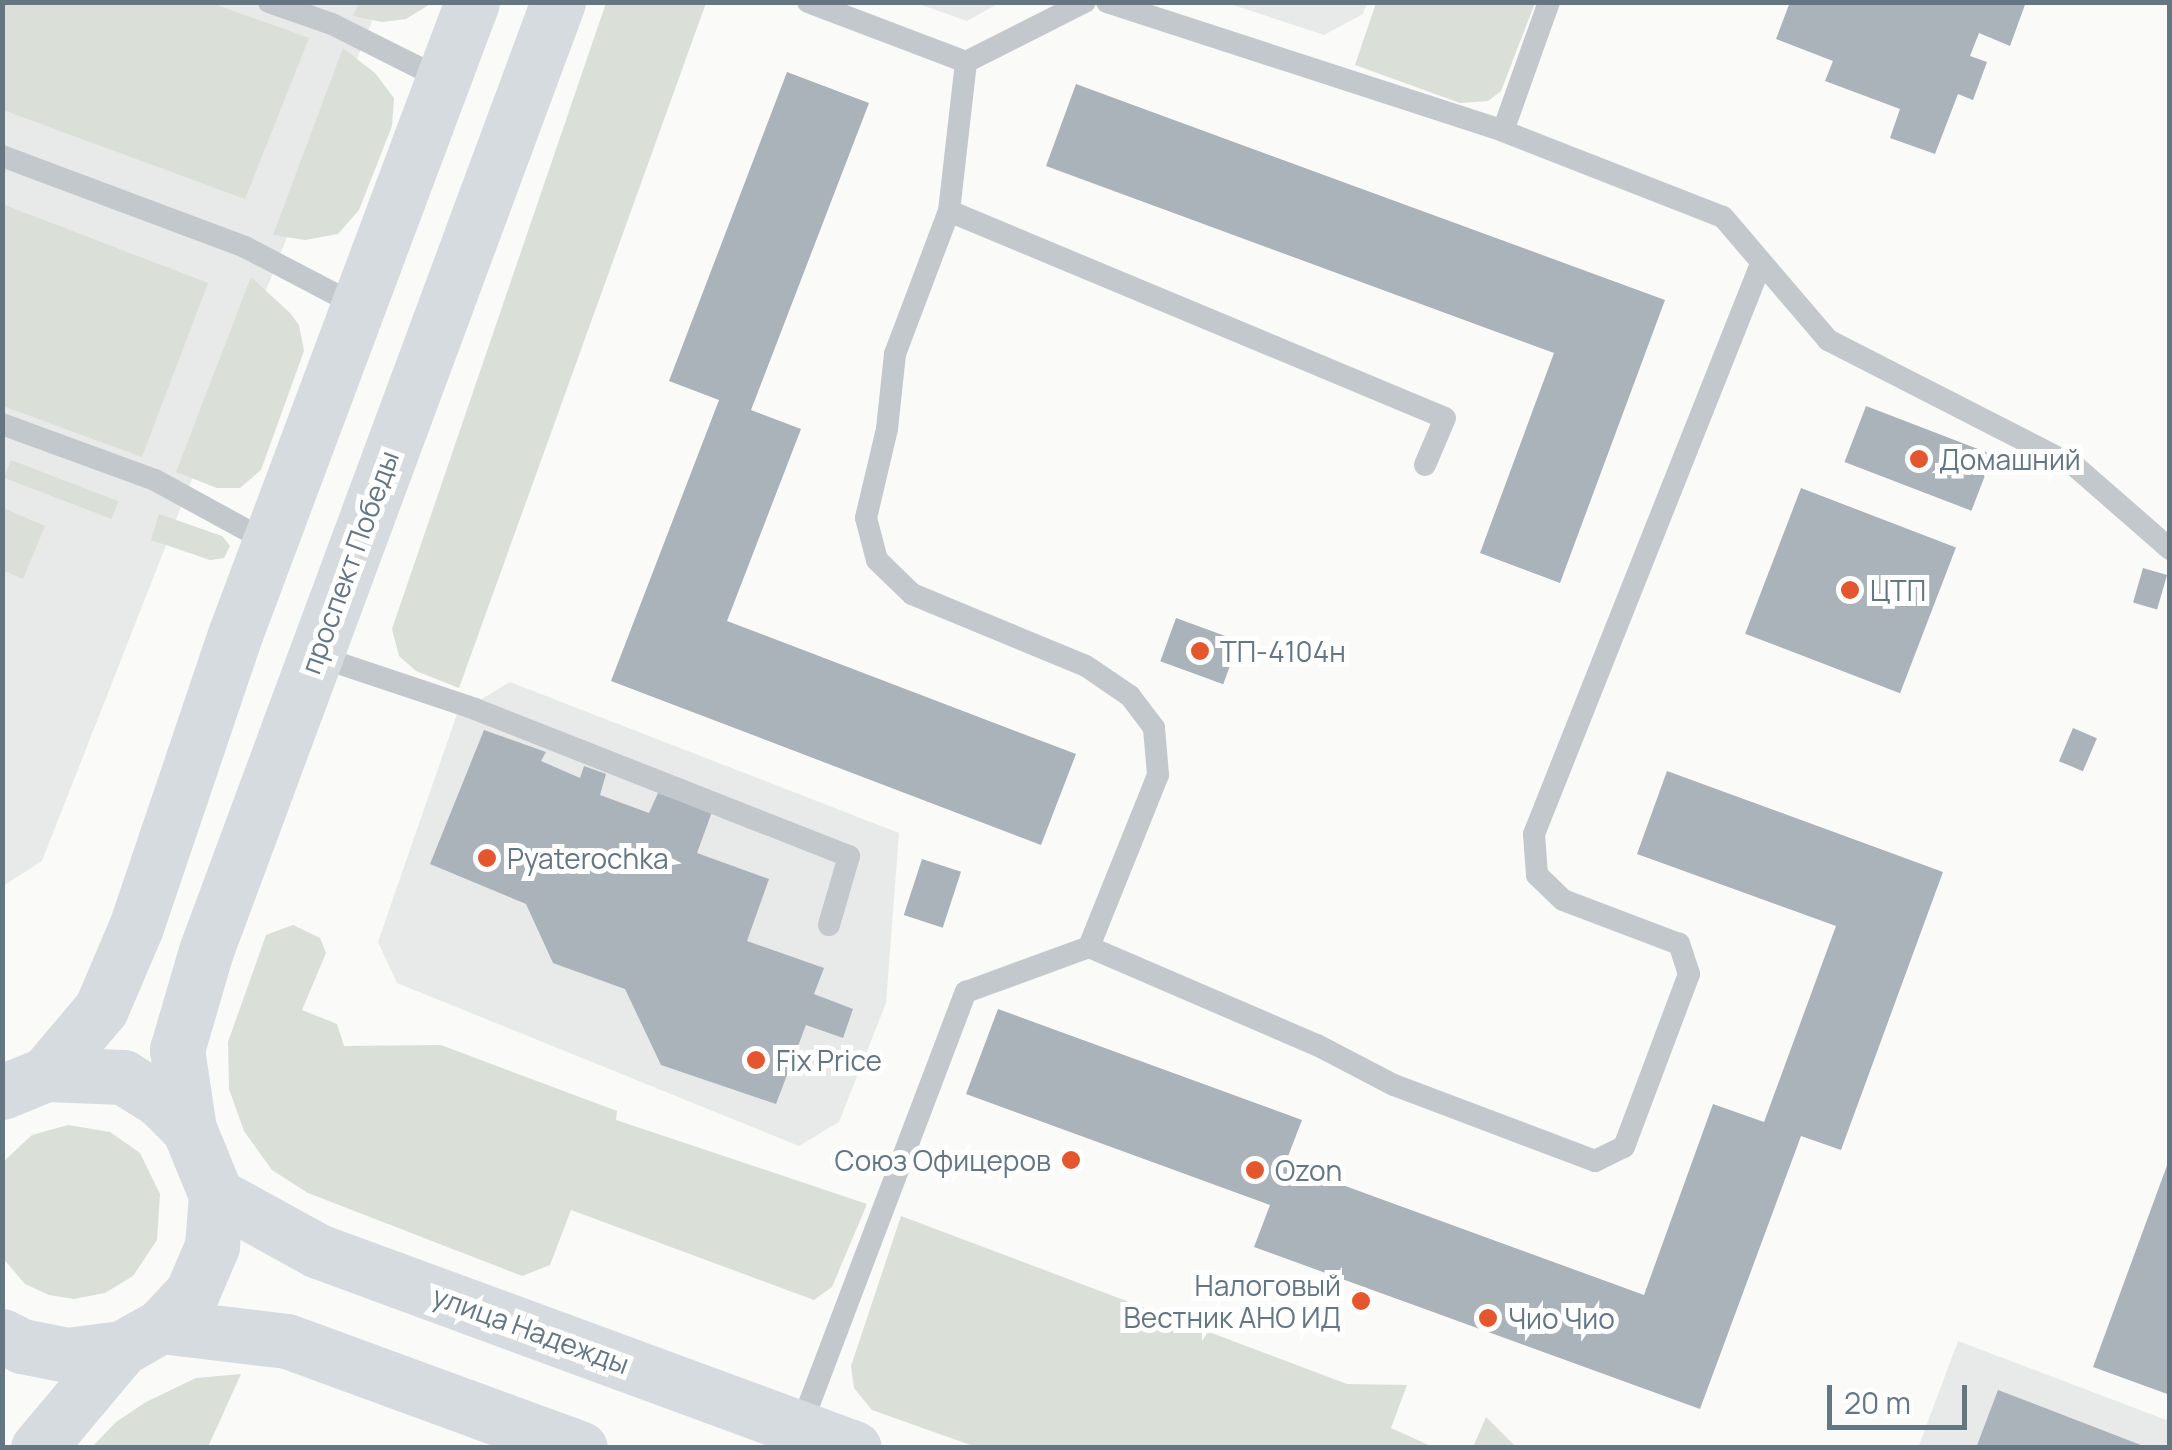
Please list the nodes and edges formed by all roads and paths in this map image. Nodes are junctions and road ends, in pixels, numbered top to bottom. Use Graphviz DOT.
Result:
graph roads {
  1 [pos="269,2"];
  2 [pos="472,2"];
  3 [pos="558,2"];
  4 [pos="808,2"];
  5 [pos="1085,2"];
  6 [pos="1107,2"];
  7 [pos="1549,2"];
  8 [pos="966,62"];
  9 [pos="442,79"];
  10 [pos="1503,131"];
  11 [pos="2,156"];
  12 [pos="949,212"];
  13 [pos="1762,264"];
  14 [pos="360,307"];
  15 [pos="2,424"];
  16 [pos="1426,466"];
  17 [pos="270,543"];
  18 [pos="2170,548"];
  19 [pos="314,655"];
  20 [pos="829,925"];
  21 [pos="1089,947"];
  22 [pos="24,1083"];
  23 [pos="189,1129"];
  24 [pos="216,1196"];
  25 [pos="2,1336"];
  26 [pos="141,1337"];
  27 [pos="800,1428"];
  28 [pos="38,1448"];
  29 [pos="580,1448"];
  30 [pos="854,1448"];
  1 -- 9 [label="lane"];
  2 -- 9 [label="main road, проспект Победы"];
  3 -- 19 [label="main road, проспект Победы"];
  4 -- 8 [label="lane"];
  5 -- 8 [label="lane"];
  6 -- 10 [label="lane"];
  7 -- 10 [label="lane"];
  8 -- 12 [label="lane"];
  9 -- 14 [label="main road, проспект Победы"];
  10 -- 13 [label="lane"];
  11 -- 14 [label="lane"];
  12 -- 16 [label="lane"];
  12 -- 21 [label="lane"];
  13 -- 18 [label="lane"];
  13 -- 21 [label="lane"];
  14 -- 17 [label="main road, проспект Победы"];
  15 -- 17 [label="lane"];
  17 -- 22 [label="main road, проспект Победы"];
  19 -- 20 [label="lane"];
  19 -- 23 [label="main road, проспект Победы"];
  21 -- 27 [label="lane"];
  22 -- 23 [label="main road, проспект Победы"];
  23 -- 24 [label="main road, проспект Победы"];
  24 -- 26 [label="main road, проспект Победы"];
  24 -- 27 [label="main road, улица Надежды"];
  25 -- 26 [label="main road"];
  26 -- 28 [label="main road, проспект Победы"];
  26 -- 29 [label="main road"];
  27 -- 30 [label="main road, улица Надежды"];
}
